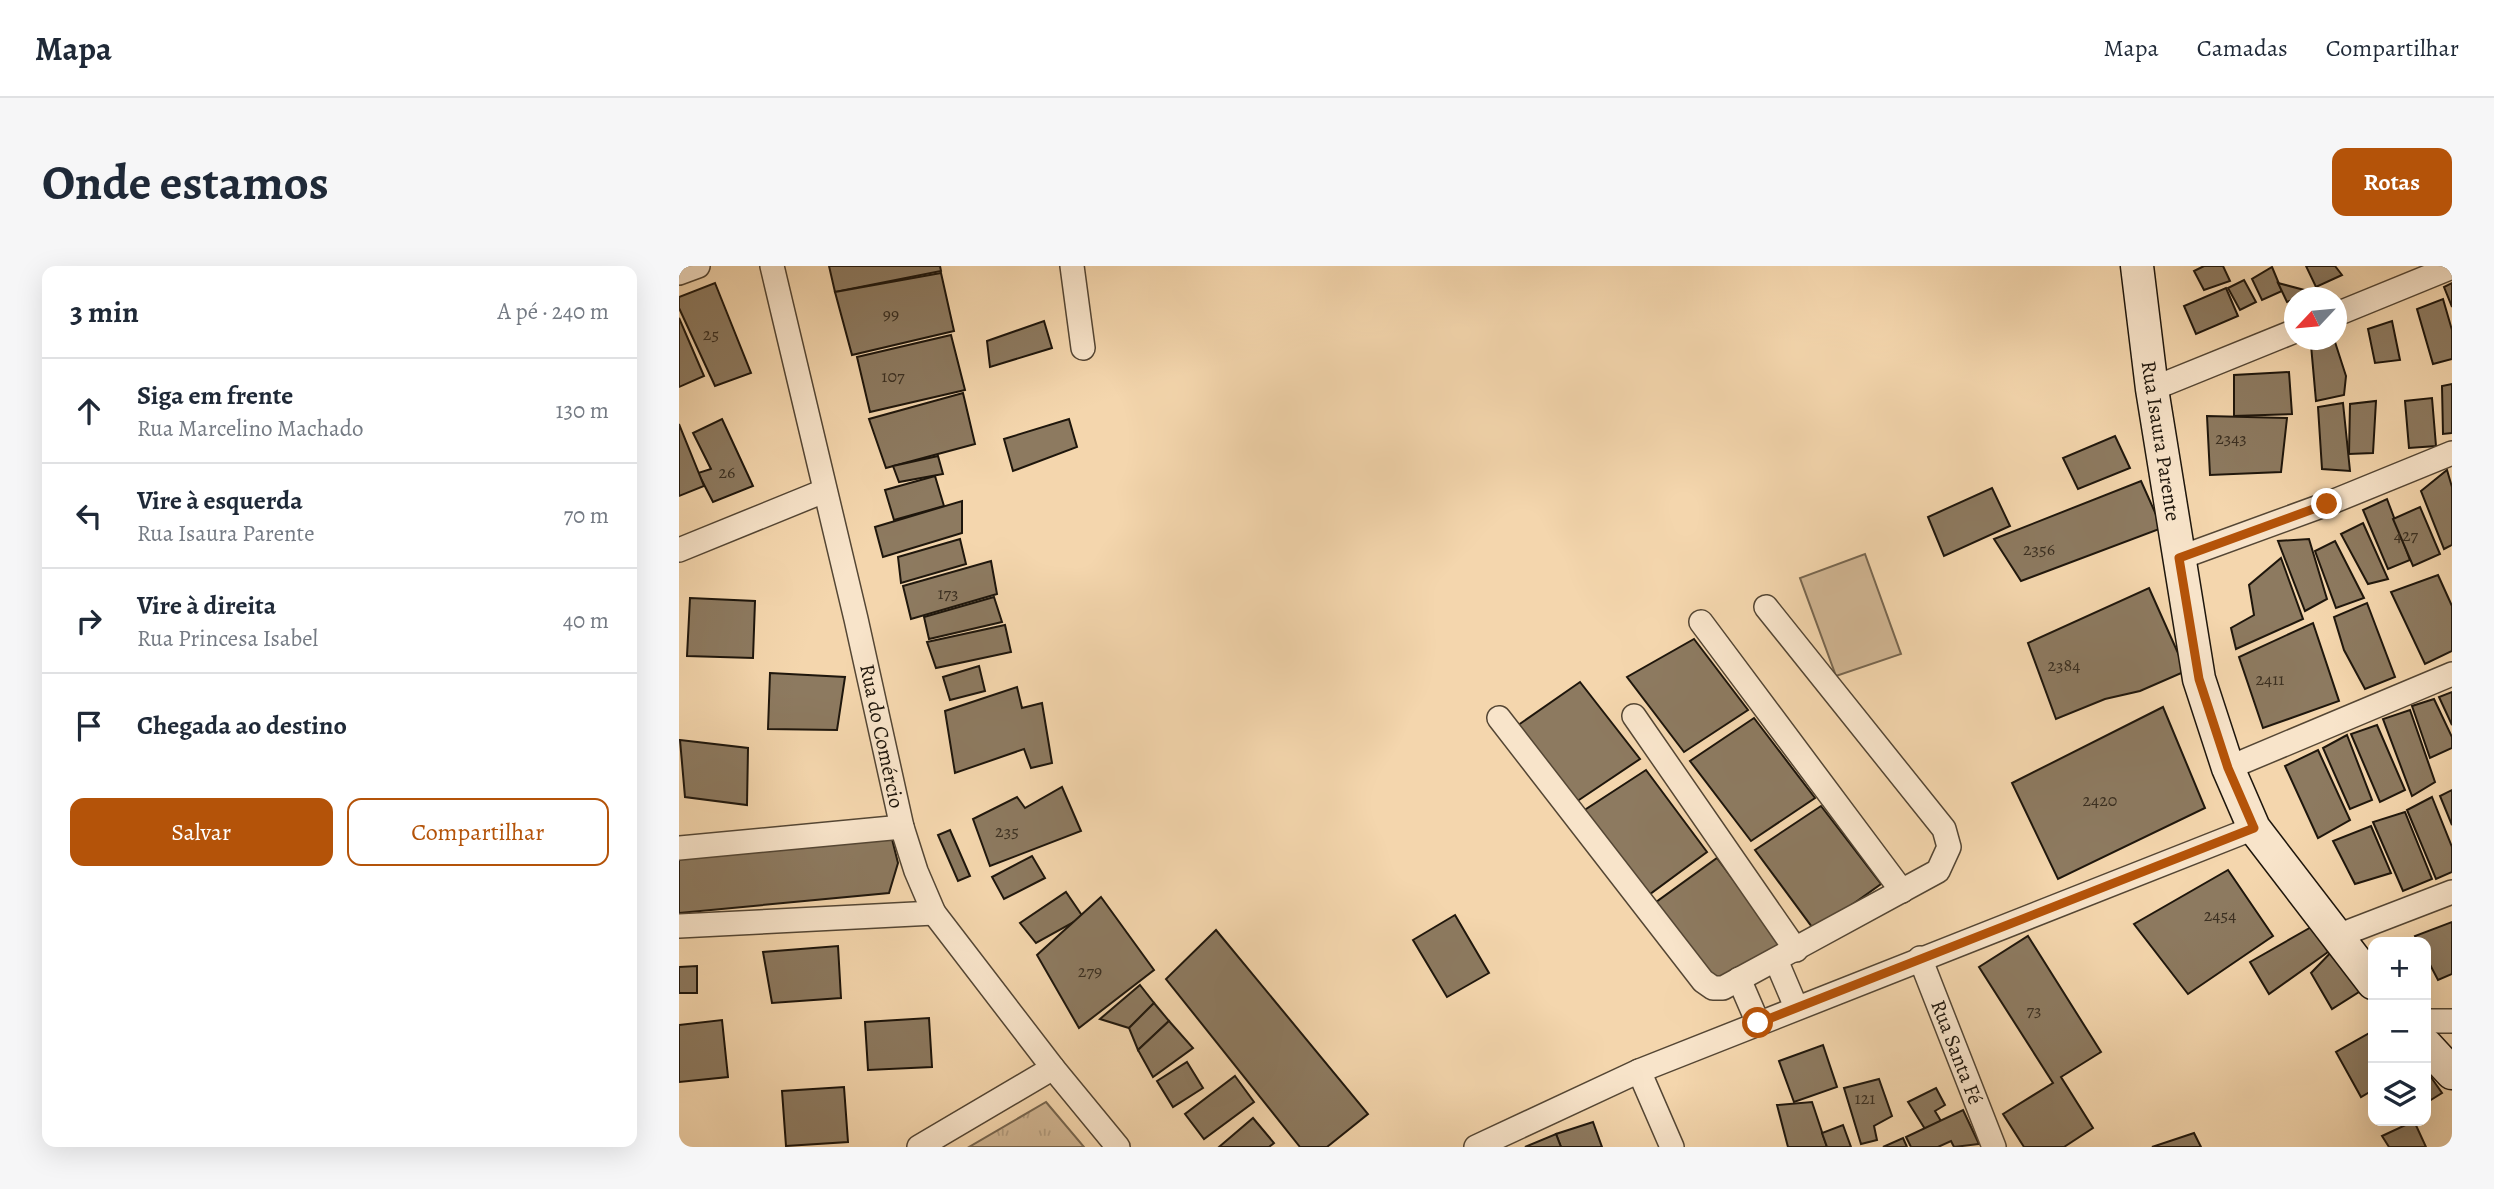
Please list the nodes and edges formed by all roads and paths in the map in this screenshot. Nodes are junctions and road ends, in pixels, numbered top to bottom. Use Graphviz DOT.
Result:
graph roads {
  1 [pos="698,266"];
  2 [pos="772,266"];
  3 [pos="1072,266"];
  4 [pos="2137,266"];
  5 [pos="2452,267"];
  6 [pos="679,273"];
  7 [pos="2347,310"];
  8 [pos="2284,335"];
  9 [pos="1083,348"];
  10 [pos="2152,389"];
  11 [pos="2452,453"];
  12 [pos="824,491"];
  13 [pos="679,550"];
  14 [pos="2179,558"];
  15 [pos="1766,607"];
  16 [pos="1701,622"];
  17 [pos="2452,674"];
  18 [pos="1634,716"];
  19 [pos="1499,718"];
  20 [pos="2228,768"];
  21 [pos="902,827"];
  22 [pos="2254,828"];
  23 [pos="679,848"];
  24 [pos="1902,891"];
  25 [pos="2452,892"];
  26 [pos="934,914"];
  27 [pos="679,926"];
  28 [pos="2335,937"];
  29 [pos="1786,955"];
  30 [pos="1920,958"];
  31 [pos="2368,977"];
  32 [pos="1739,979"];
  33 [pos="1797,1007"];
  34 [pos="2431,1021"];
  35 [pos="2452,1021"];
  36 [pos="1758,1023"];
  37 [pos="2431,1050"];
  38 [pos="1053,1068"];
  39 [pos="1639,1071"];
  40 [pos="2452,1073"];
  41 [pos="919,1147"];
  42 [pos="1118,1147"];
  43 [pos="1476,1147"];
  44 [pos="1672,1147"];
  45 [pos="1994,1147"];
  1 -- 6 [label="street"];
  2 -- 12 [label="street, Rua do Comércio"];
  3 -- 9 [label="street"];
  4 -- 10 [label="street, Rua Isaura Parente"];
  5 -- 7 [label="street"];
  8 -- 10 [label="street"];
  10 -- 14 [label="street, Rua Isaura Parente"];
  11 -- 14 [label="street"];
  12 -- 13 [label="street"];
  12 -- 21 [label="street, Rua do Comércio"];
  14 -- 20 [label="street, Rua Isaura Parente"];
  15 -- 24 [label="street"];
  16 -- 24 [label="street"];
  17 -- 20 [label="street"];
  18 -- 29 [label="street"];
  19 -- 32 [label="street"];
  20 -- 22 [label="street, Rua Isaura Parente"];
  21 -- 23 [label="street"];
  21 -- 26 [label="street, Rua do Comércio"];
  22 -- 28 [label="street, Rua Isaura Parente"];
  22 -- 30 [label="street"];
  24 -- 29 [label="street"];
  25 -- 28 [label="street"];
  26 -- 27 [label="street"];
  26 -- 38 [label="street, Rua do Comércio"];
  28 -- 31 [label="street, Rua Isaura Parente"];
  29 -- 32 [label="street"];
  29 -- 33 [label="street"];
  30 -- 33 [label="street"];
  30 -- 45 [label="street, Rua Santa Fé"];
  32 -- 36 [label="street"];
  33 -- 36 [label="street"];
  34 -- 35 [label="street"];
  36 -- 39 [label="street"];
  37 -- 40 [label="street"];
  38 -- 41 [label="street"];
  38 -- 42 [label="street, Rua do Comércio"];
  39 -- 43 [label="street"];
  39 -- 44 [label="street"];
}
